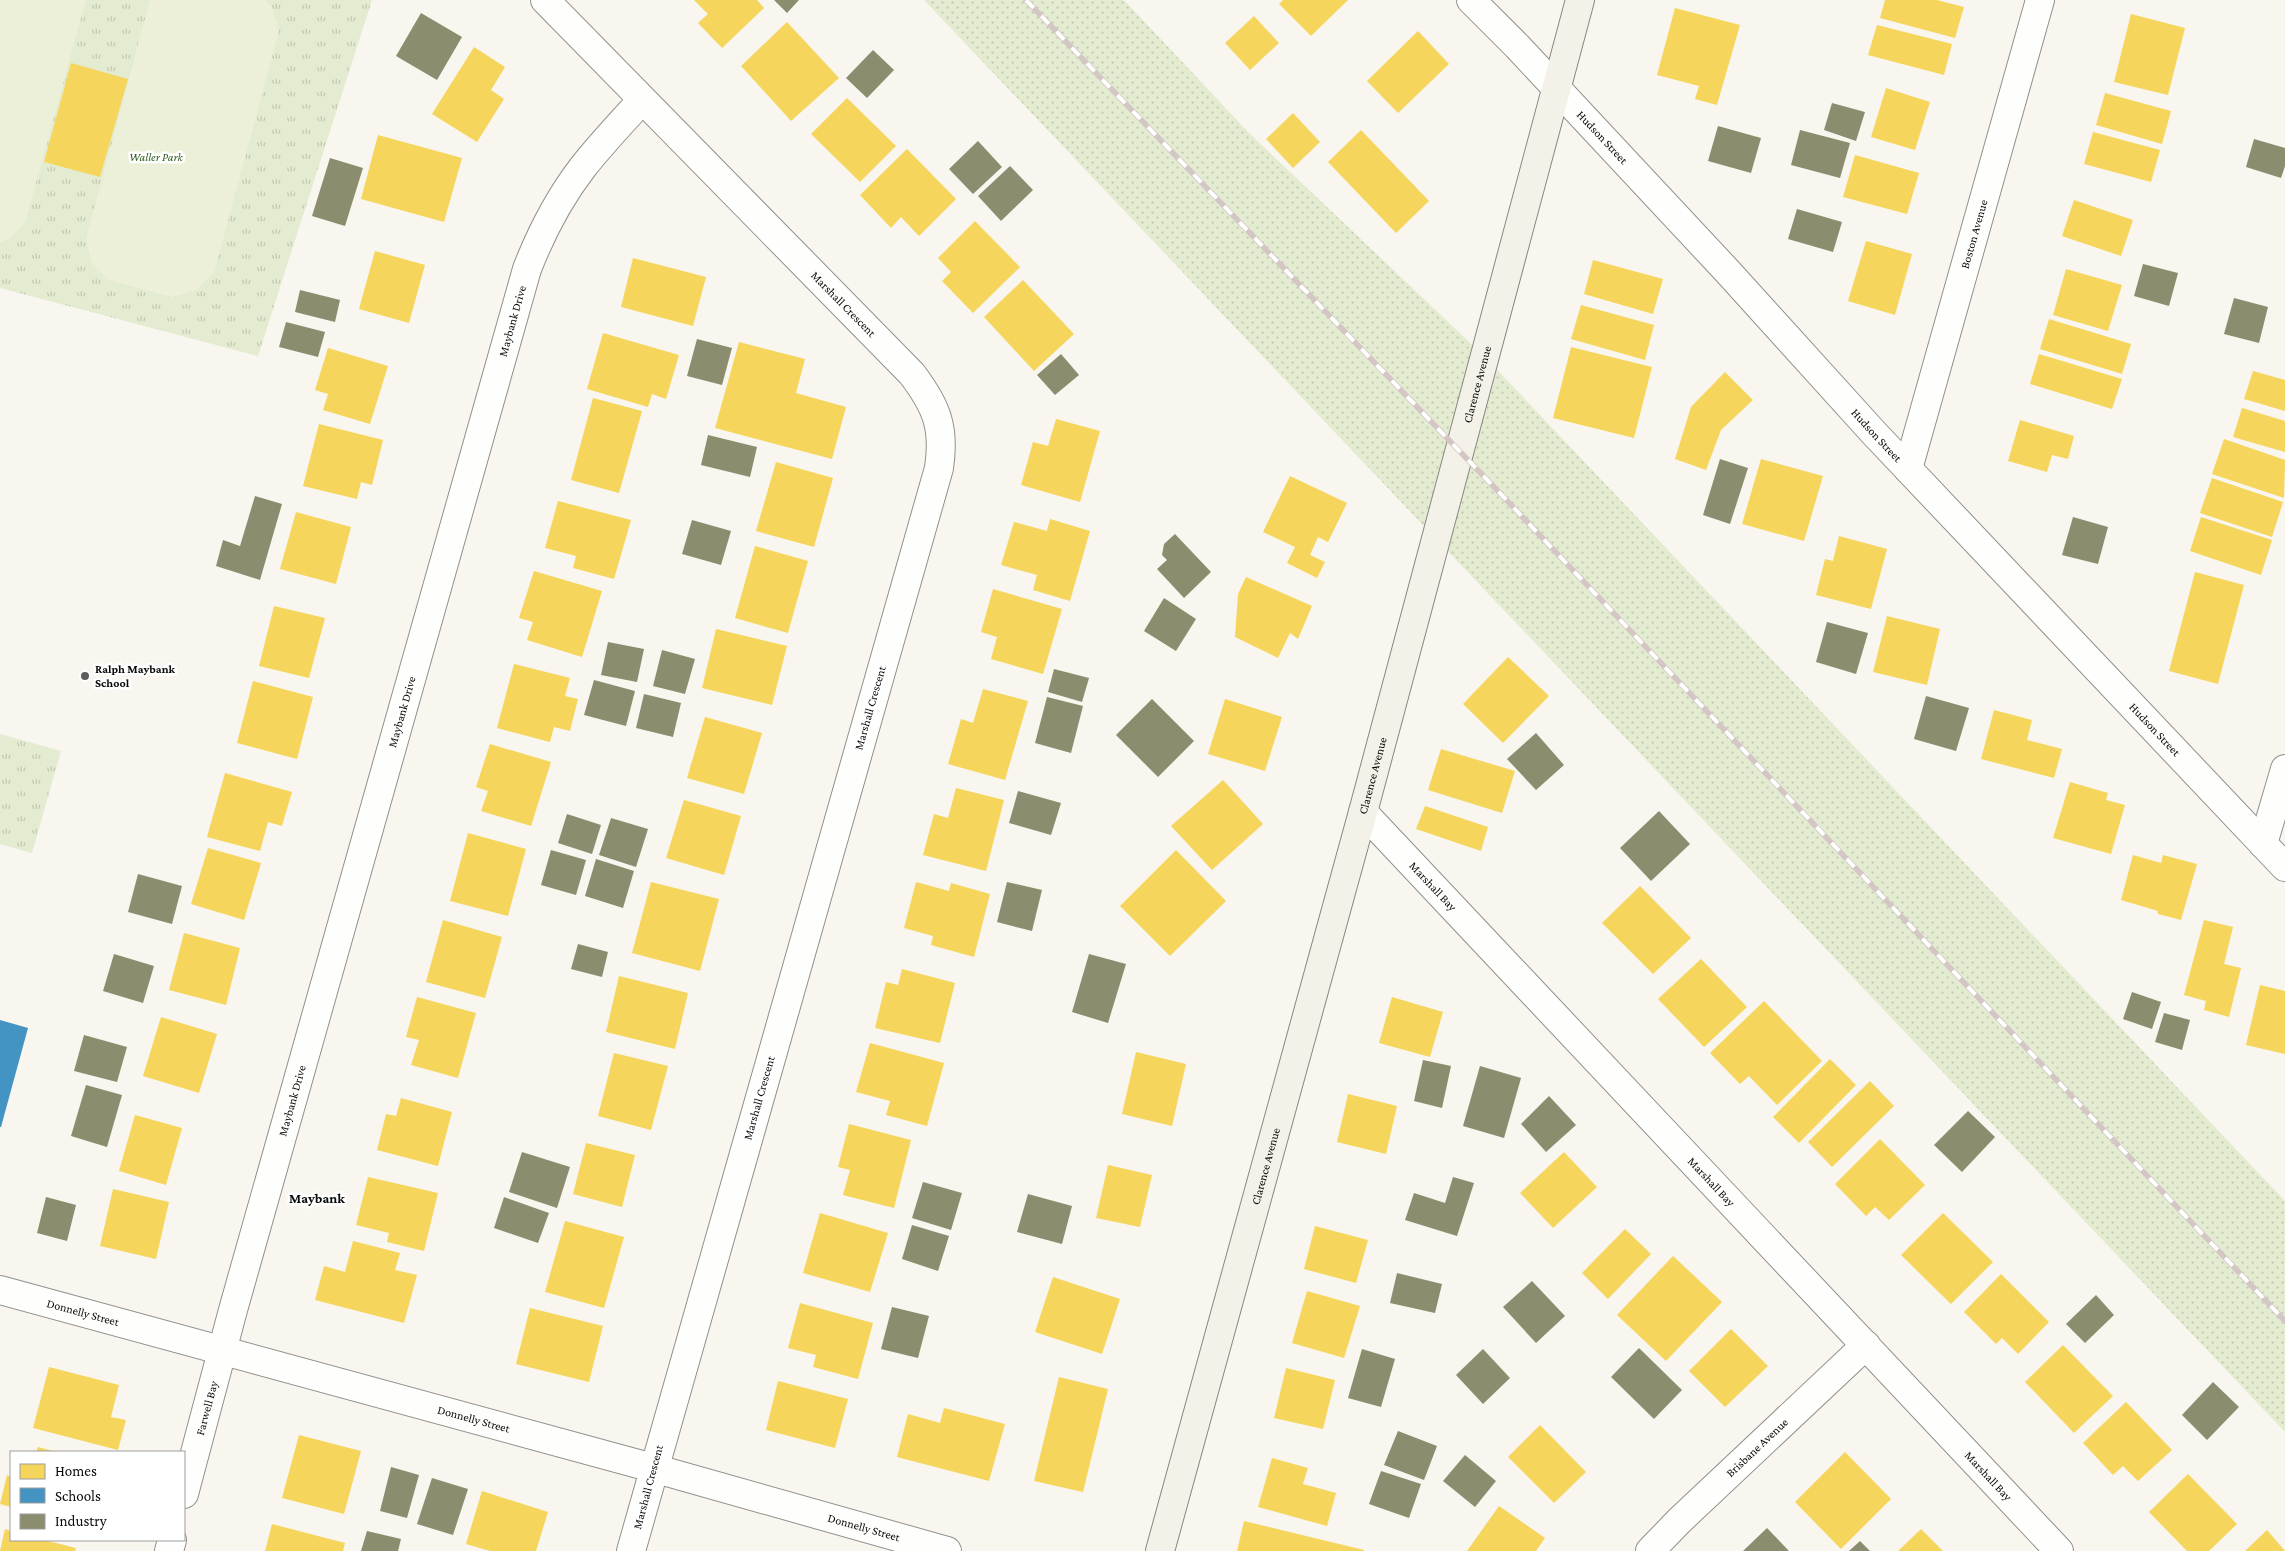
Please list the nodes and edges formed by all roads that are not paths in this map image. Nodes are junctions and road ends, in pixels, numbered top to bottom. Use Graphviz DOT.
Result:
graph roads {
  1 [pos="545,0"];
  2 [pos="1471,0"];
  3 [pos="1580,0"];
  4 [pos="2040,0"];
  5 [pos="1556,88"];
  6 [pos="642,100"];
  7 [pos="1908,469"];
  8 [pos="2285,769"];
  9 [pos="1363,812"];
  10 [pos="2263,844"];
  11 [pos="2285,867"];
  12 [pos="0,1290"];
  13 [pos="1866,1346"];
  14 [pos="221,1351"];
  15 [pos="653,1468"];
  16 [pos="185,1490"];
  17 [pos="631,1551"];
  18 [pos="947,1551"];
  19 [pos="1160,1551"];
  20 [pos="1650,1551"];
  21 [pos="2059,1551"];
  1 -- 6 [label="street, Marshall Crescent"];
  2 -- 5 [label="street, Hudson Street"];
  3 -- 5 [label="street, Clarence Avenue"];
  4 -- 7 [label="street, Boston Avenue"];
  5 -- 7 [label="street, Hudson Street"];
  5 -- 9 [label="street, Clarence Avenue"];
  6 -- 14 [label="street, Maybank Drive"];
  6 -- 15 [label="street, Marshall Crescent"];
  7 -- 10 [label="street, Hudson Street"];
  8 -- 10 [label="street"];
  9 -- 13 [label="street, Marshall Bay"];
  9 -- 19 [label="street, Clarence Avenue"];
  10 -- 11 [label="street, Hudson Street"];
  12 -- 14 [label="street, Donnelly Street"];
  13 -- 20 [label="street, Brisbane Avenue"];
  13 -- 21 [label="street, Marshall Bay"];
  14 -- 15 [label="street, Donnelly Street"];
  14 -- 16 [label="street, Farwell Bay"];
  15 -- 17 [label="street, Marshall Crescent"];
  15 -- 18 [label="street, Donnelly Street"];
}
